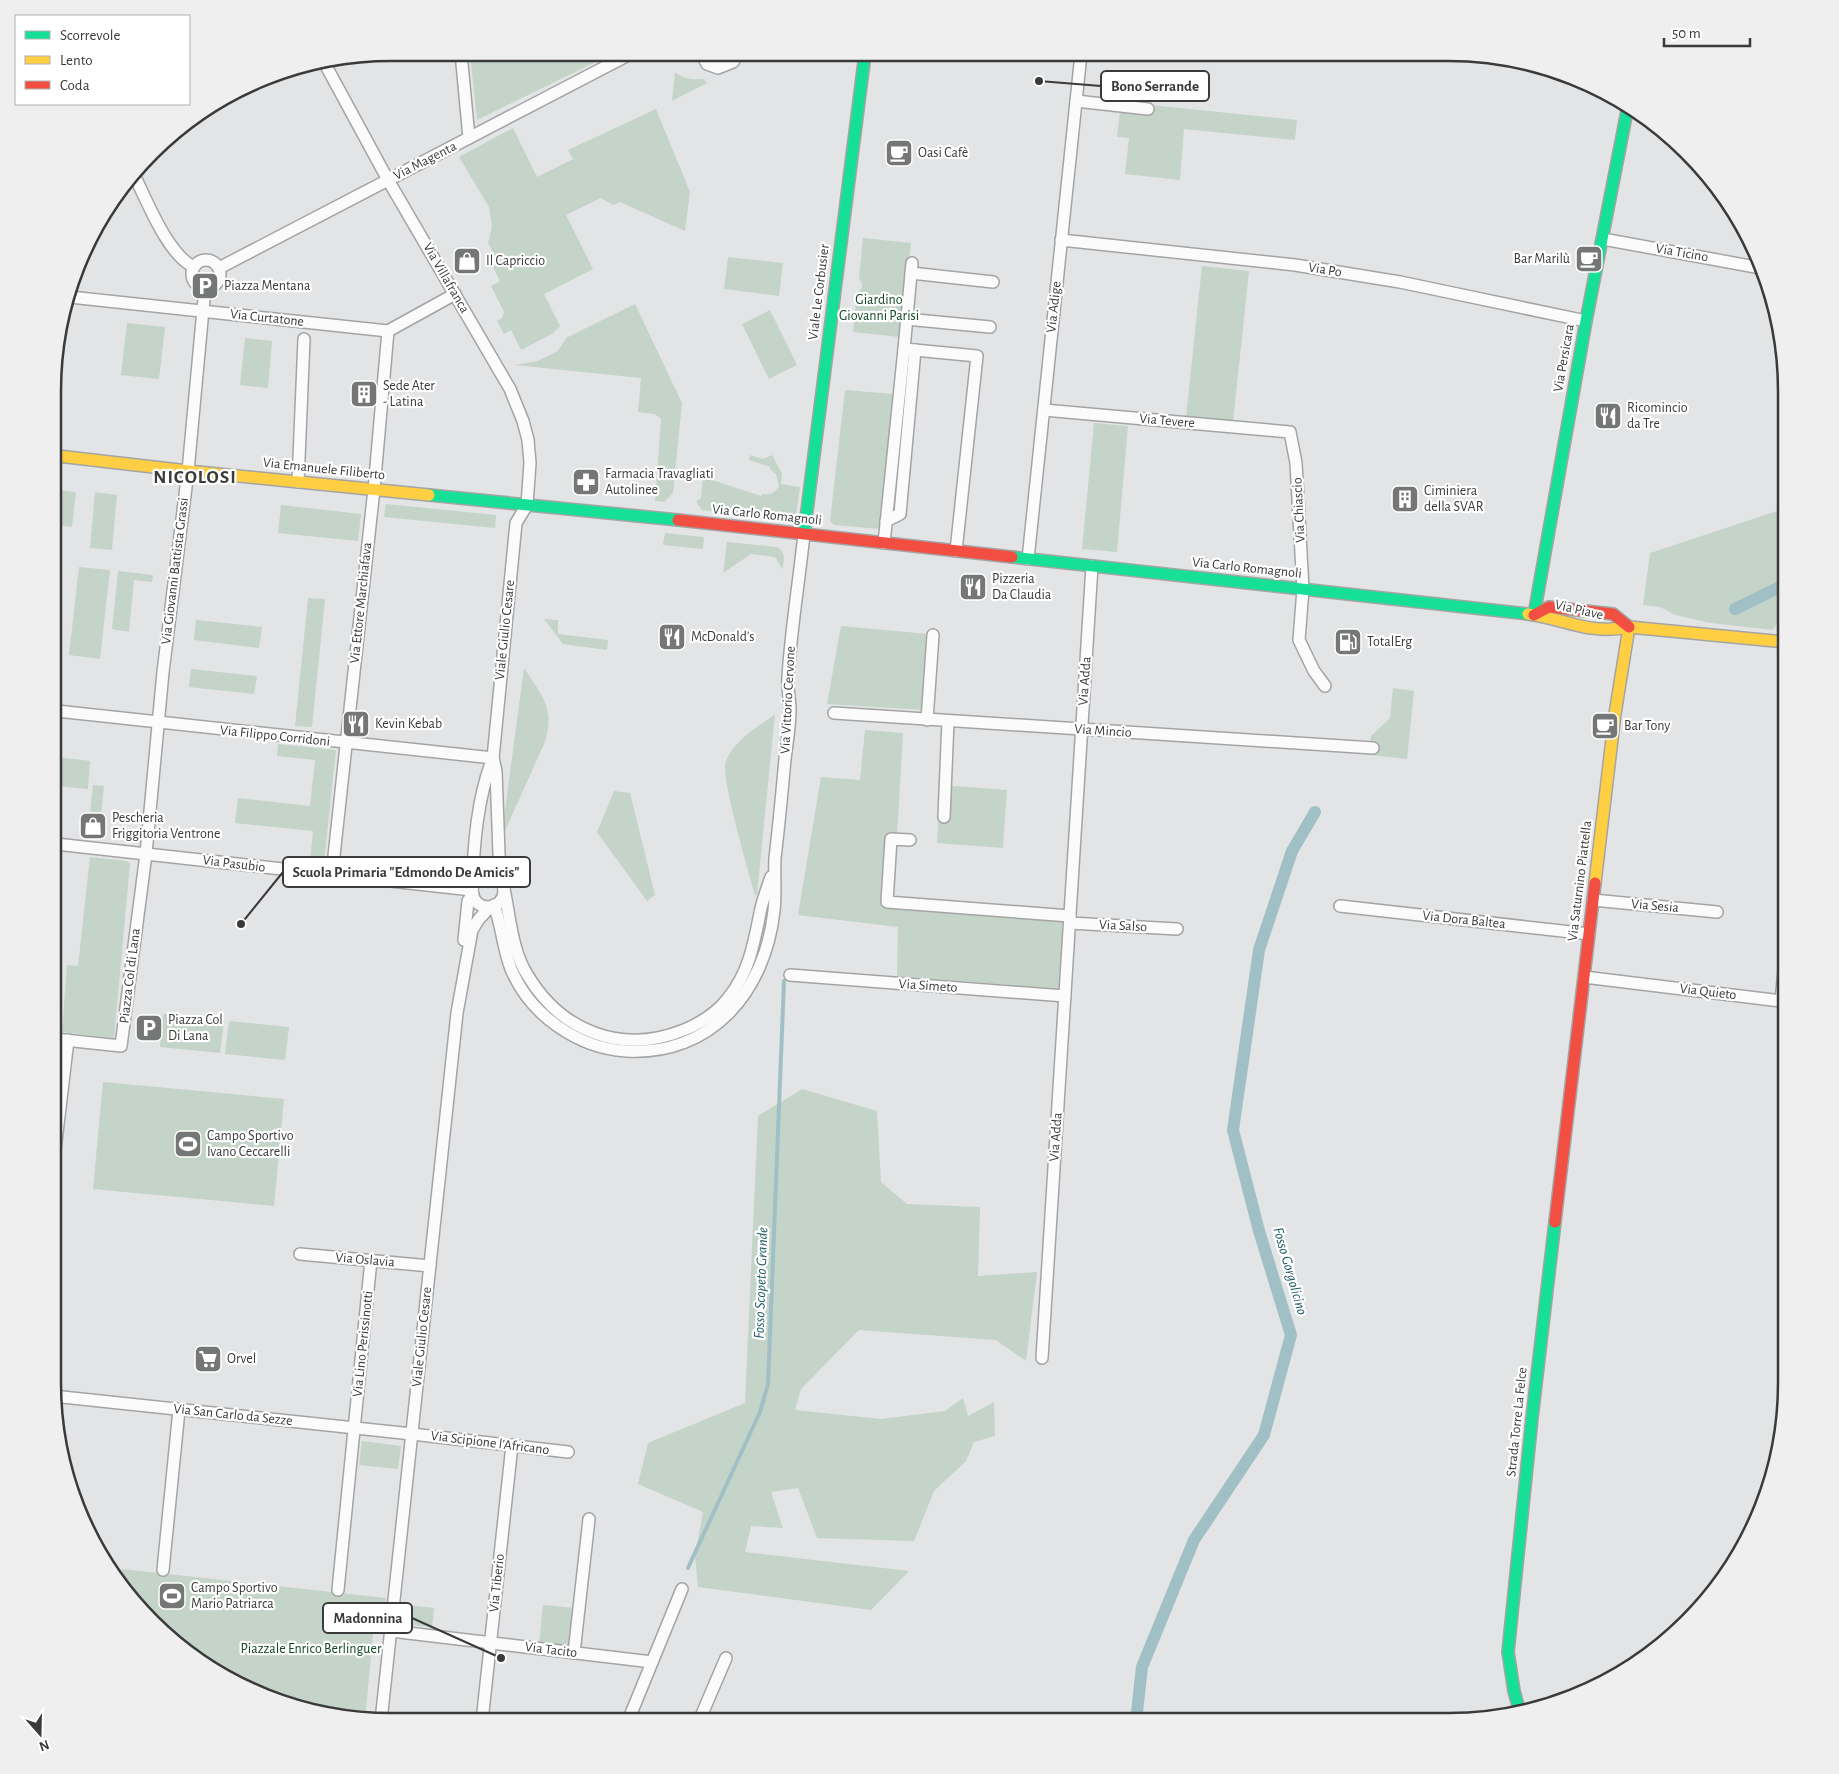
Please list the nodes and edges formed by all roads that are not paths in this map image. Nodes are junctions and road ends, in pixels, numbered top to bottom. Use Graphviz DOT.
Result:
graph roads {
  1 [pos="462,61"];
  2 [pos="617,61"];
  3 [pos="706,61"];
  4 [pos="734,61"];
  5 [pos="864,61"];
  6 [pos="1081,61"];
  7 [pos="327,68"];
  8 [pos="1076,101"];
  9 [pos="1148,109"];
  10 [pos="1626,114"];
  11 [pos="469,138"];
  12 [pos="388,180"];
  13 [pos="137,181"];
  14 [pos="1061,240"];
  15 [pos="1603,240"];
  16 [pos="194,267"];
  17 [pos="1754,267"];
  18 [pos="219,268"];
  19 [pos="993,282"];
  20 [pos="205,288"];
  21 [pos="455,294"];
  22 [pos="75,298"];
  23 [pos="203,311"];
  24 [pos="906,319"];
  25 [pos="1586,320"];
  26 [pos="990,327"];
  27 [pos="388,331"];
  28 [pos="304,339"];
  29 [pos="909,349"];
  30 [pos="1044,410"];
  31 [pos="1290,432"];
  32 [pos="61,456"];
  33 [pos="188,471"];
  34 [pos="298,482"];
  35 [pos="374,489"];
  36 [pos="527,504"];
  37 [pos="804,534"];
  38 [pos="884,543"];
  39 [pos="956,551"];
  40 [pos="1028,559"];
  41 [pos="1092,566"];
  42 [pos="1303,589"];
  43 [pos="1534,615"];
  44 [pos="1629,627"];
  45 [pos="933,635"];
  46 [pos="1778,641"];
  47 [pos="1326,686"];
  48 [pos="61,711"];
  49 [pos="834,714"];
  50 [pos="927,720"];
  51 [pos="948,721"];
  52 [pos="157,723"];
  53 [pos="1082,730"];
  54 [pos="345,743"];
  55 [pos="1373,748"];
  56 [pos="493,758"];
  57 [pos="944,817"];
  58 [pos="910,840"];
  59 [pos="61,845"];
  60 [pos="146,854"];
  61 [pos="775,866"];
  62 [pos="332,874"];
  63 [pos="503,886"];
  64 [pos="473,890"];
  65 [pos="1592,900"];
  66 [pos="492,906"];
  67 [pos="1340,906"];
  68 [pos="1717,912"];
  69 [pos="1070,920"];
  70 [pos="1177,929"];
  71 [pos="1589,934"];
  72 [pos="467,954"];
  73 [pos="790,975"];
  74 [pos="1584,977"];
  75 [pos="1065,996"];
  76 [pos="1778,1001"];
  77 [pos="61,1039"];
  78 [pos="68,1040"];
  79 [pos="61,1099"];
  80 [pos="1566,1138"];
  81 [pos="300,1254"];
  82 [pos="371,1260"];
  83 [pos="430,1266"];
  84 [pos="1042,1358"];
  85 [pos="62,1397"];
  86 [pos="179,1410"];
  87 [pos="354,1428"];
  88 [pos="412,1434"];
  89 [pos="512,1445"];
  90 [pos="568,1452"];
  91 [pos="589,1519"];
  92 [pos="163,1570"];
  93 [pos="682,1589"];
  94 [pos="338,1590"];
  95 [pos="391,1631"];
  96 [pos="491,1643"];
  97 [pos="574,1653"];
  98 [pos="726,1658"];
  99 [pos="652,1662"];
  100 [pos="1518,1705"];
  101 [pos="382,1713"];
  102 [pos="483,1713"];
  103 [pos="631,1713"];
  104 [pos="702,1713"];
  1 -- 11 [label="street"];
  2 -- 11 [label="street, Via Magenta"];
  3 -- 4 [label="street"];
  5 -- 37 [label="street, Viale Le Corbusier"];
  6 -- 8 [label="street, Via Adige"];
  7 -- 12 [label="street, Via Villafranca"];
  8 -- 9 [label="street"];
  8 -- 14 [label="street, Via Adige"];
  10 -- 15 [label="street, Via Persicara"];
  11 -- 12 [label="street, Via Magenta"];
  12 -- 18 [label="street, Via Magenta"];
  12 -- 21 [label="street, Via Villafranca"];
  13 -- 16 [label="street"];
  14 -- 25 [label="street, Via Po"];
  14 -- 30 [label="street, Via Adige"];
  15 -- 17 [label="street, Via Ticino"];
  15 -- 25 [label="street, Via Persicara"];
  16 -- 18 [label="street"];
  16 -- 20 [label="street"];
  18 -- 20 [label="street"];
  19 -- 24 [label="street"];
  20 -- 23 [label="street, Via Giovanni Battista Grassi"];
  21 -- 27 [label="street"];
  21 -- 36 [label="street, Via Villafranca"];
  22 -- 23 [label="street, Via Curtatone"];
  23 -- 27 [label="street, Via Curtatone"];
  23 -- 33 [label="street, Via Giovanni Battista Grassi"];
  24 -- 26 [label="street"];
  24 -- 29 [label="street"];
  25 -- 43 [label="street, Via Persicara"];
  27 -- 35 [label="street, Via Ettore Marchiafava"];
  28 -- 34 [label="street"];
  29 -- 38 [label="street"];
  29 -- 39 [label="street"];
  30 -- 31 [label="street, Via Tevere"];
  30 -- 40 [label="street, Via Adige"];
  31 -- 42 [label="street, Via Chiascio"];
  32 -- 33 [label="street, Via Emanuele Filiberto"];
  33 -- 34 [label="street, Via Emanuele Filiberto"];
  33 -- 52 [label="street, Via Giovanni Battista Grassi"];
  34 -- 35 [label="street, Via Emanuele Filiberto"];
  35 -- 36 [label="street, Via Emanuele Filiberto"];
  35 -- 54 [label="street, Via Ettore Marchiafava"];
  36 -- 37 [label="street, Via Carlo Romagnoli"];
  36 -- 56 [label="street, Viale Giulio Cesare"];
  37 -- 38 [label="street, Via Carlo Romagnoli"];
  37 -- 61 [label="street, Via Vittorio Cervone"];
  38 -- 39 [label="street, Via Carlo Romagnoli"];
  39 -- 40 [label="street, Via Carlo Romagnoli"];
  40 -- 41 [label="street, Via Carlo Romagnoli"];
  41 -- 42 [label="street, Via Carlo Romagnoli"];
  41 -- 53 [label="street, Via Adda"];
  42 -- 43 [label="street, Via Carlo Romagnoli"];
  42 -- 47 [label="street, Via Chiascio"];
  43 -- 44 [label="street, Via Piave"];
  43 -- 44 [label="street, Via Piave"];
  44 -- 46 [label="street, Via Piave"];
  44 -- 65 [label="street, Via Saturnino Piattella"];
  45 -- 50 [label="street"];
  48 -- 52 [label="street, Via Filippo Corridoni"];
  49 -- 50 [label="street, Via Mincio"];
  50 -- 51 [label="street, Via Mincio"];
  51 -- 53 [label="street, Via Mincio"];
  51 -- 57 [label="street"];
  52 -- 54 [label="street, Via Filippo Corridoni"];
  52 -- 60 [label="street, Via Giovanni Battista Grassi"];
  53 -- 55 [label="street, Via Mincio"];
  53 -- 69 [label="street, Via Adda"];
  54 -- 56 [label="street, Via Filippo Corridoni"];
  54 -- 62 [label="street, Via Ettore Marchiafava"];
  56 -- 63 [label="street, Viale Giulio Cesare"];
  56 -- 64 [label="street, Viale Giulio Cesare"];
  58 -- 69 [label="street"];
  59 -- 60 [label="street, Via Pasubio"];
  60 -- 62 [label="street, Via Pasubio"];
  60 -- 78 [label="street, Piazza Col di Lana"];
  61 -- 63 [label="street, Via Vittorio Cervone"];
  61 -- 66 [label="street, Via Vittorio Cervone"];
  62 -- 64 [label="street, Via Pasubio"];
  63 -- 64 [label="street"];
  63 -- 66 [label="street"];
  64 -- 66 [label="street"];
  64 -- 72 [label="street, Viale Giulio Cesare"];
  65 -- 68 [label="street, Via Sesia"];
  65 -- 71 [label="street, Via Saturnino Piattella"];
  66 -- 72 [label="street, Viale Giulio Cesare"];
  67 -- 71 [label="street, Via Dora Baltea"];
  69 -- 70 [label="street, Via Salso"];
  69 -- 75 [label="street, Via Adda"];
  71 -- 74 [label="street, Via Saturnino Piattella"];
  72 -- 83 [label="street, Viale Giulio Cesare"];
  73 -- 75 [label="street, Via Simeto"];
  74 -- 76 [label="street, Via Quieto"];
  74 -- 80 [label="street, Via Saturnino Piattella"];
  75 -- 84 [label="street, Via Adda"];
  77 -- 78 [label="street"];
  78 -- 79 [label="street"];
  80 -- 100 [label="street, Strada Torre La Felce"];
  81 -- 82 [label="street, Via Oslavia"];
  82 -- 83 [label="street, Via Oslavia"];
  82 -- 87 [label="street, Via Lino Perissinotti"];
  83 -- 88 [label="street, Viale Giulio Cesare"];
  85 -- 86 [label="street, Via San Carlo da Sezze"];
  86 -- 87 [label="street, Via San Carlo da Sezze"];
  86 -- 92 [label="street"];
  87 -- 88 [label="street, Via San Carlo da Sezze"];
  87 -- 94 [label="street, Via Lino Perissinotti"];
  88 -- 89 [label="street, Via Scipione l'Africano"];
  88 -- 95 [label="street, Viale Giulio Cesare"];
  89 -- 90 [label="street, Via Scipione l'Africano"];
  89 -- 96 [label="street, Via Tiberio"];
  91 -- 97 [label="street"];
  93 -- 99 [label="street"];
  95 -- 96 [label="street, Via Tacito"];
  95 -- 101 [label="street, Viale Giulio Cesare"];
  96 -- 97 [label="street, Via Tacito"];
  96 -- 102 [label="street, Via Tiberio"];
  97 -- 99 [label="street, Via Tacito"];
  98 -- 104 [label="street"];
  99 -- 103 [label="street"];
}
